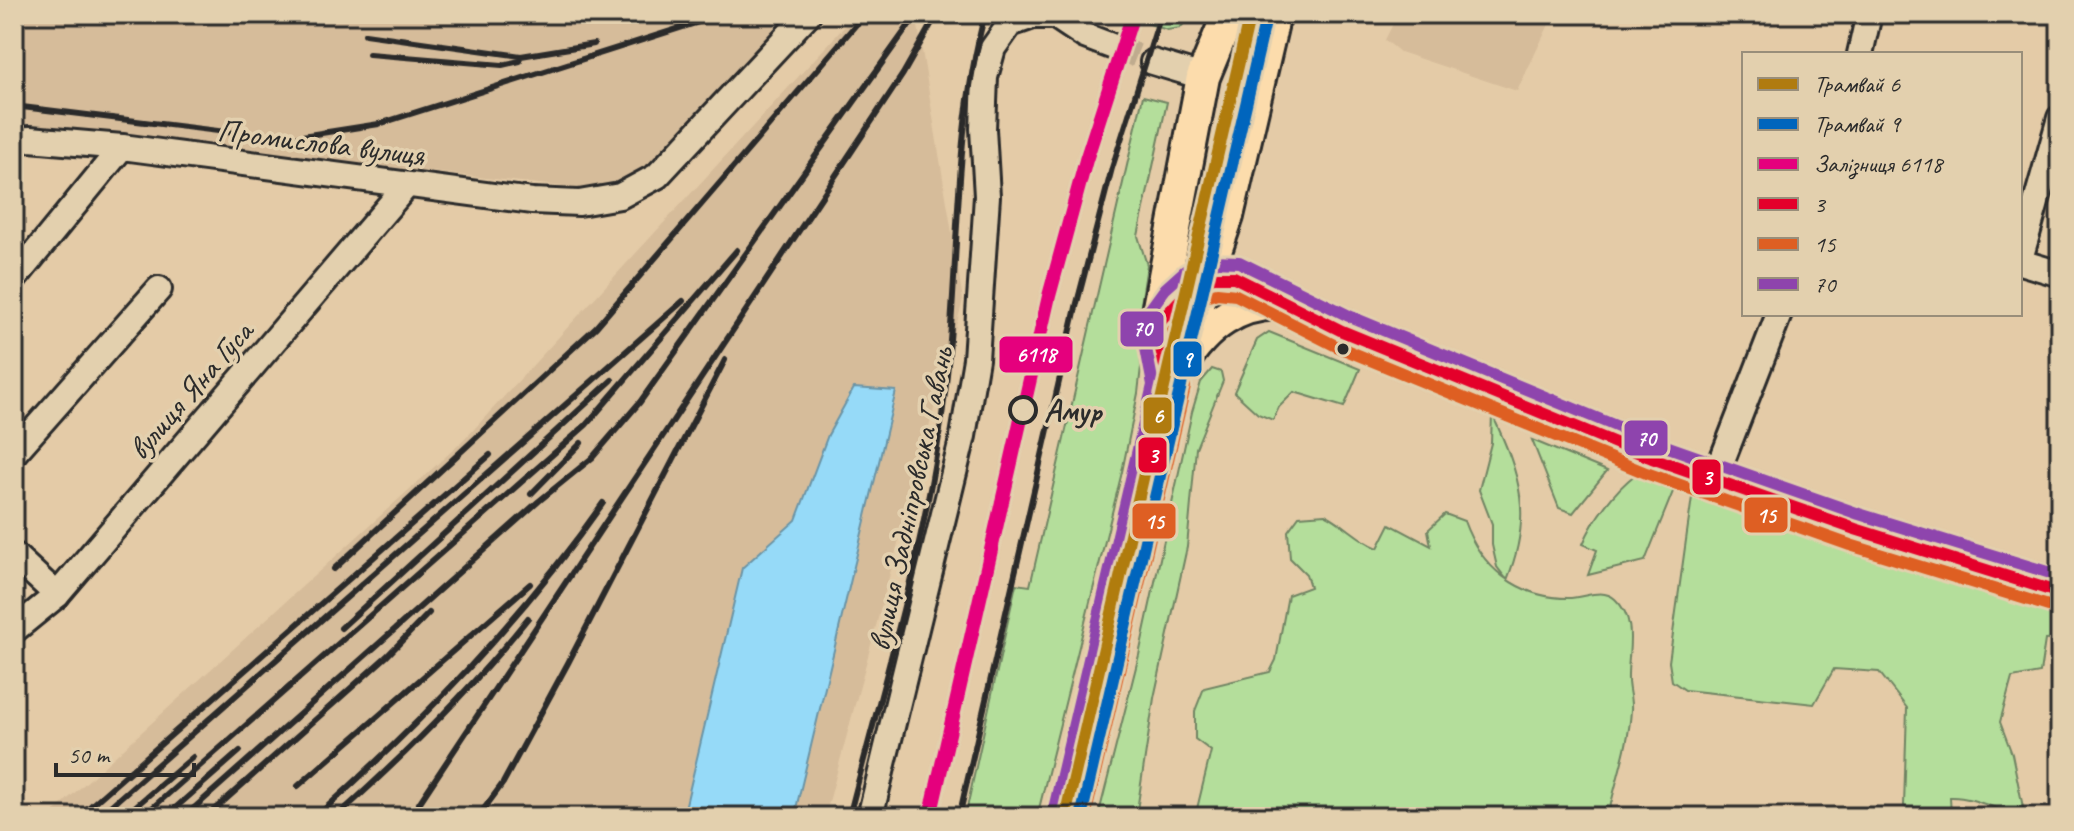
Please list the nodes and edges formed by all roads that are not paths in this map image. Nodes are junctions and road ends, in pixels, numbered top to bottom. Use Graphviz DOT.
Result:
graph roads {
  1 [pos="808,14"];
  2 [pos="1229,14"];
  3 [pos="1274,14"];
  4 [pos="1869,14"];
  5 [pos="1114,47"];
  6 [pos="1860,52"];
  7 [pos="1153,62"];
  8 [pos="1203,77"];
  9 [pos="2060,118"];
  10 [pos="14,140"];
  11 [pos="122,147"];
  12 [pos="407,185"];
  13 [pos="1176,216"];
  14 [pos="1227,216"];
  15 [pos="2022,254"];
  16 [pos="2022,262"];
  17 [pos="2060,274"];
  18 [pos="14,279"];
  19 [pos="1203,280"];
  20 [pos="159,289"];
  21 [pos="1266,296"];
  22 [pos="1778,316"];
  23 [pos="1156,326"];
  24 [pos="1169,385"];
  25 [pos="14,453"];
  26 [pos="1714,481"];
  27 [pos="14,555"];
  28 [pos="2060,593"];
  29 [pos="57,595"];
  30 [pos="14,630"];
  31 [pos="870,817"];
  32 [pos="1069,817"];
  1 -- 12 [label="street, Промислова вулиця"];
  2 -- 8 [label="main road"];
  3 -- 14 [label="main road"];
  4 -- 6 [label="street"];
  5 -- 31 [label="street, вулиця Задніпровська Гавань"];
  7 -- 8 [label="street"];
  8 -- 13 [label="main road"];
  9 -- 15 [label="street"];
  10 -- 11 [label="street, Промислова вулиця"];
  11 -- 12 [label="street, Промислова вулиця"];
  11 -- 18 [label="street"];
  12 -- 29 [label="street, вулиця Яна Гуса"];
  13 -- 19 [label="main road"];
  13 -- 23 [label="main road"];
  14 -- 19 [label="main road"];
  14 -- 21 [label="main road"];
  16 -- 17 [label="street"];
  19 -- 21 [label="main road"];
  19 -- 23 [label="main road"];
  19 -- 24 [label="main road"];
  20 -- 25 [label="street"];
  21 -- 24 [label="main road"];
  21 -- 26 [label="main road"];
  22 -- 26 [label="street"];
  23 -- 24 [label="main road"];
  24 -- 32 [label="main road"];
  26 -- 28 [label="main road"];
  27 -- 29 [label="street"];
  29 -- 30 [label="street, вулиця Яна Гуса"];
}
